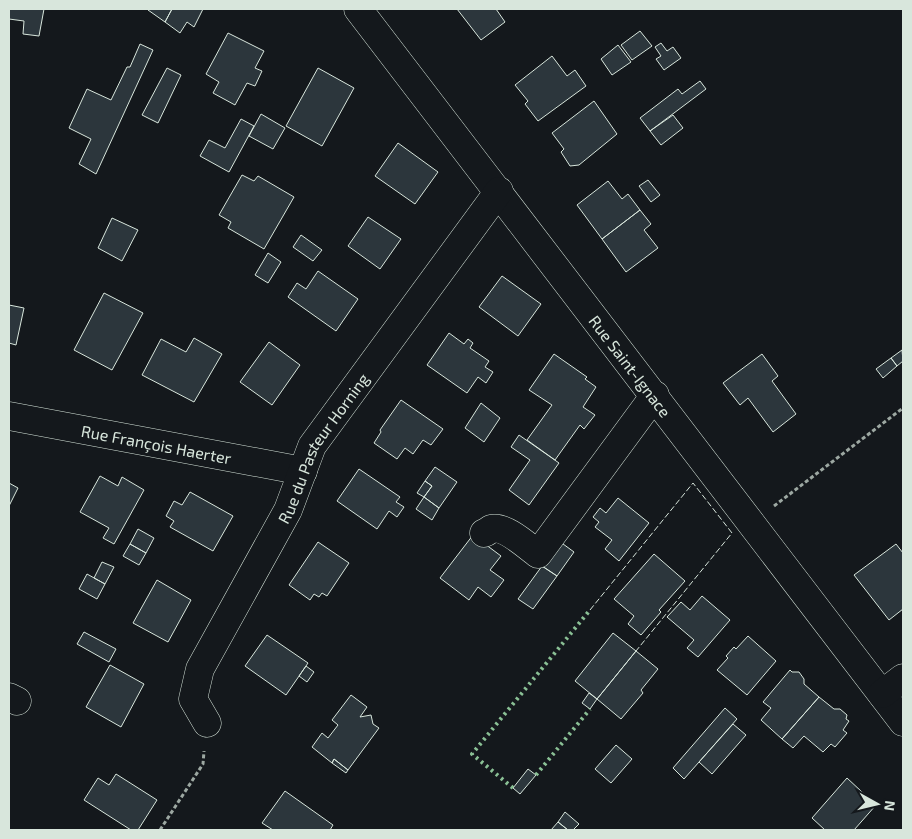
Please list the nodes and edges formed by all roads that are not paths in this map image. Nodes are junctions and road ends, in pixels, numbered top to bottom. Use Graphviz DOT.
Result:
graph roads {
  1 [pos="358,9"];
  2 [pos="499,191"];
  3 [pos="654,395"];
  4 [pos="9,416"];
  5 [pos="303,471"];
  6 [pos="484,534"];
  7 [pos="903,678"];
  8 [pos="882,694"];
  9 [pos="903,722"];
  10 [pos="207,723"];
  1 -- 2 [label="street, Rue Saint-Ignace"];
  2 -- 3 [label="street, Rue Saint-Ignace"];
  2 -- 5 [label="street, Rue du Pasteur Horning"];
  3 -- 6 [label="street"];
  3 -- 8 [label="street, Rue Saint-Ignace"];
  4 -- 5 [label="street, Rue François Haerter"];
  5 -- 10 [label="street, Rue du Pasteur Horning"];
  7 -- 8 [label="street"];
  8 -- 9 [label="street, Rue Saint-Ignace"];
}
